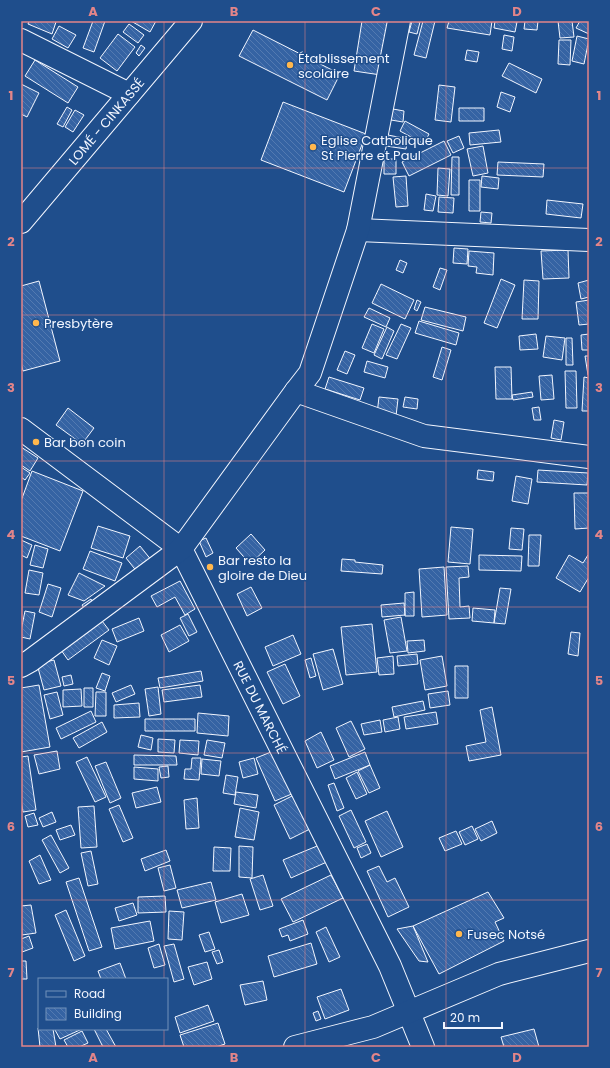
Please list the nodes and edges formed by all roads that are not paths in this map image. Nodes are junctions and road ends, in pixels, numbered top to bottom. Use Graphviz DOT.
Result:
graph roads {
  1 [pos="191,21"];
  2 [pos="399,21"];
  3 [pos="21,40"];
  4 [pos="129,94"];
  5 [pos="21,222"];
  6 [pos="358,230"];
  7 [pos="589,240"];
  8 [pos="296,391"];
  9 [pos="21,430"];
  10 [pos="589,457"];
  11 [pos="181,549"];
  12 [pos="21,666"];
  13 [pos="589,951"];
  14 [pos="408,1012"];
  15 [pos="295,1047"];
  16 [pos="423,1047"];
  1 -- 4 [label="main road, LOMÉ - CINKASSÉ"];
  2 -- 6 [label="main road"];
  3 -- 4 [label="main road"];
  4 -- 5 [label="main road, LOMÉ - CINKASSÉ"];
  6 -- 7 [label="main road"];
  6 -- 8 [label="main road"];
  8 -- 10 [label="main road"];
  8 -- 11 [label="main road"];
  9 -- 11 [label="main road, RUE DU MARCHÉ"];
  11 -- 12 [label="main road"];
  11 -- 14 [label="main road, RUE DU MARCHÉ"];
  13 -- 14 [label="main road"];
  14 -- 15 [label="main road"];
  14 -- 16 [label="main road, RUE DU MARCHÉ"];
}
